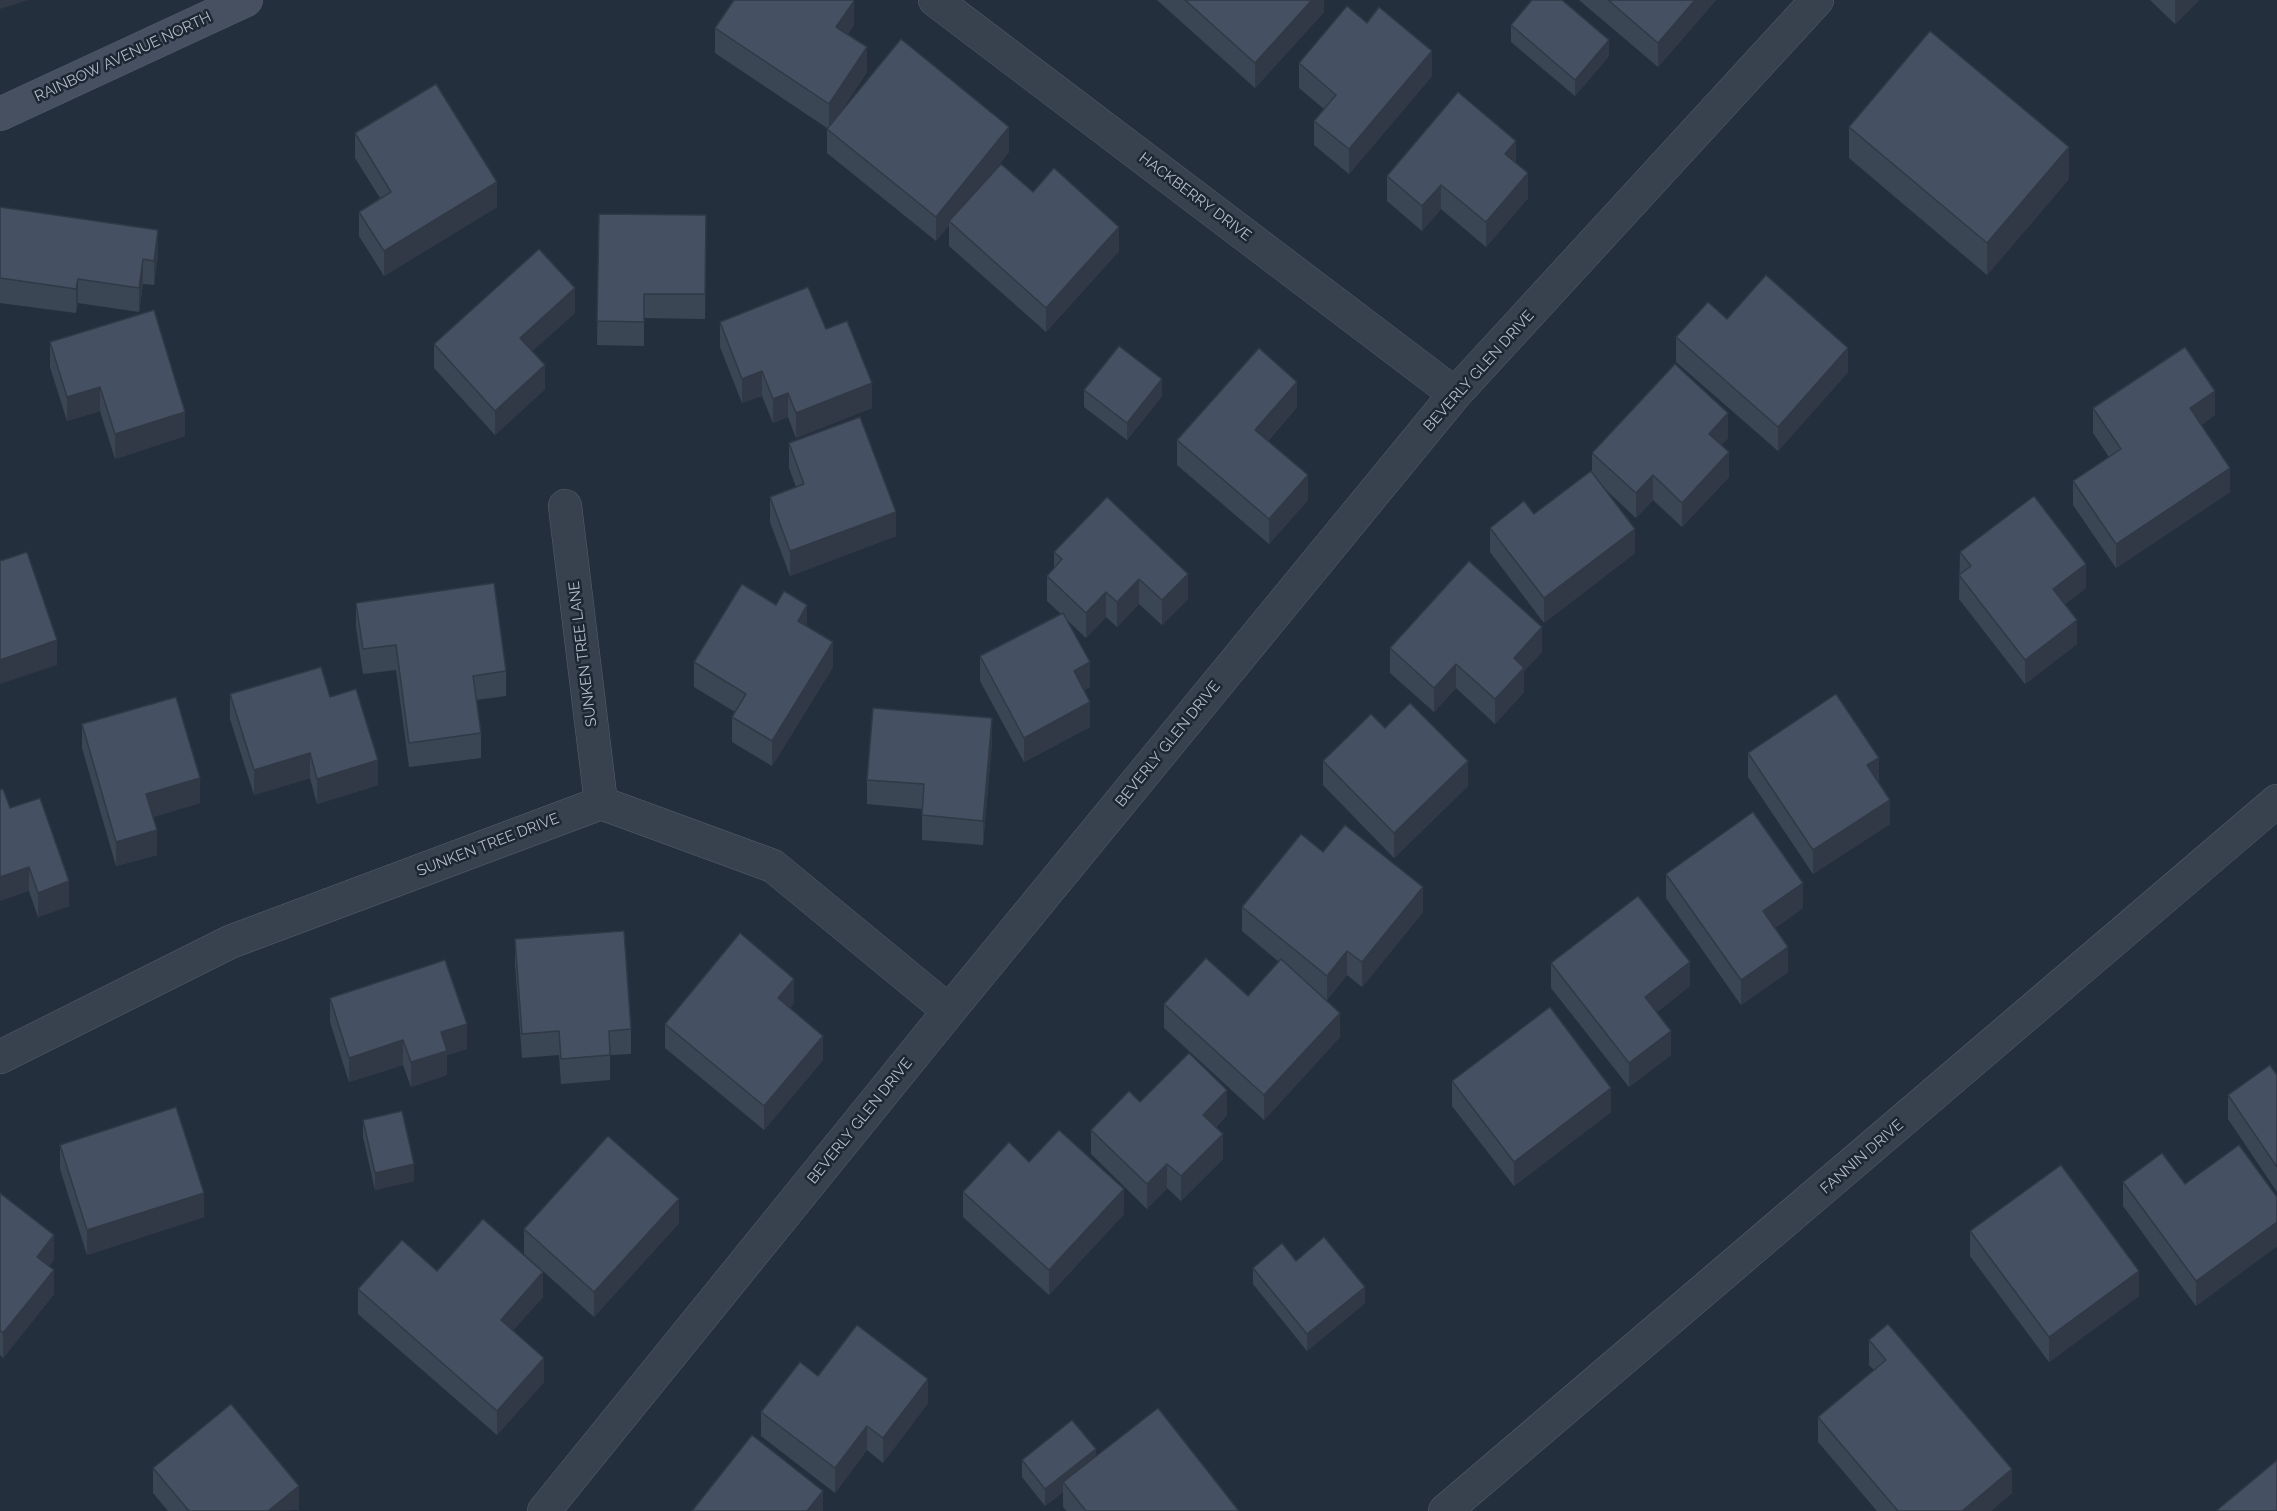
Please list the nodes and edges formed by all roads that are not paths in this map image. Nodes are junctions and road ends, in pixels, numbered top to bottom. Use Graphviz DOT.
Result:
graph roads {
  1 [pos="246,0"];
  2 [pos="935,0"];
  3 [pos="1817,0"];
  4 [pos="0,114"];
  5 [pos="1455,394"];
  6 [pos="565,506"];
  7 [pos="2277,801"];
  8 [pos="601,803"];
  9 [pos="949,1011"];
  10 [pos="0,1056"];
  11 [pos="544,1511"];
  12 [pos="1445,1511"];
  1 -- 4 [label="street, RAINBOW AVENUE NORTH"];
  2 -- 5 [label="street, HACKBERRY DRIVE"];
  3 -- 5 [label="street, BEVERLY GLEN DRIVE"];
  5 -- 9 [label="street, BEVERLY GLEN DRIVE"];
  6 -- 8 [label="street, SUNKEN TREE LANE"];
  7 -- 12 [label="street, FANNIN DRIVE"];
  8 -- 9 [label="street"];
  8 -- 10 [label="street, SUNKEN TREE DRIVE"];
  9 -- 11 [label="street, BEVERLY GLEN DRIVE"];
}
